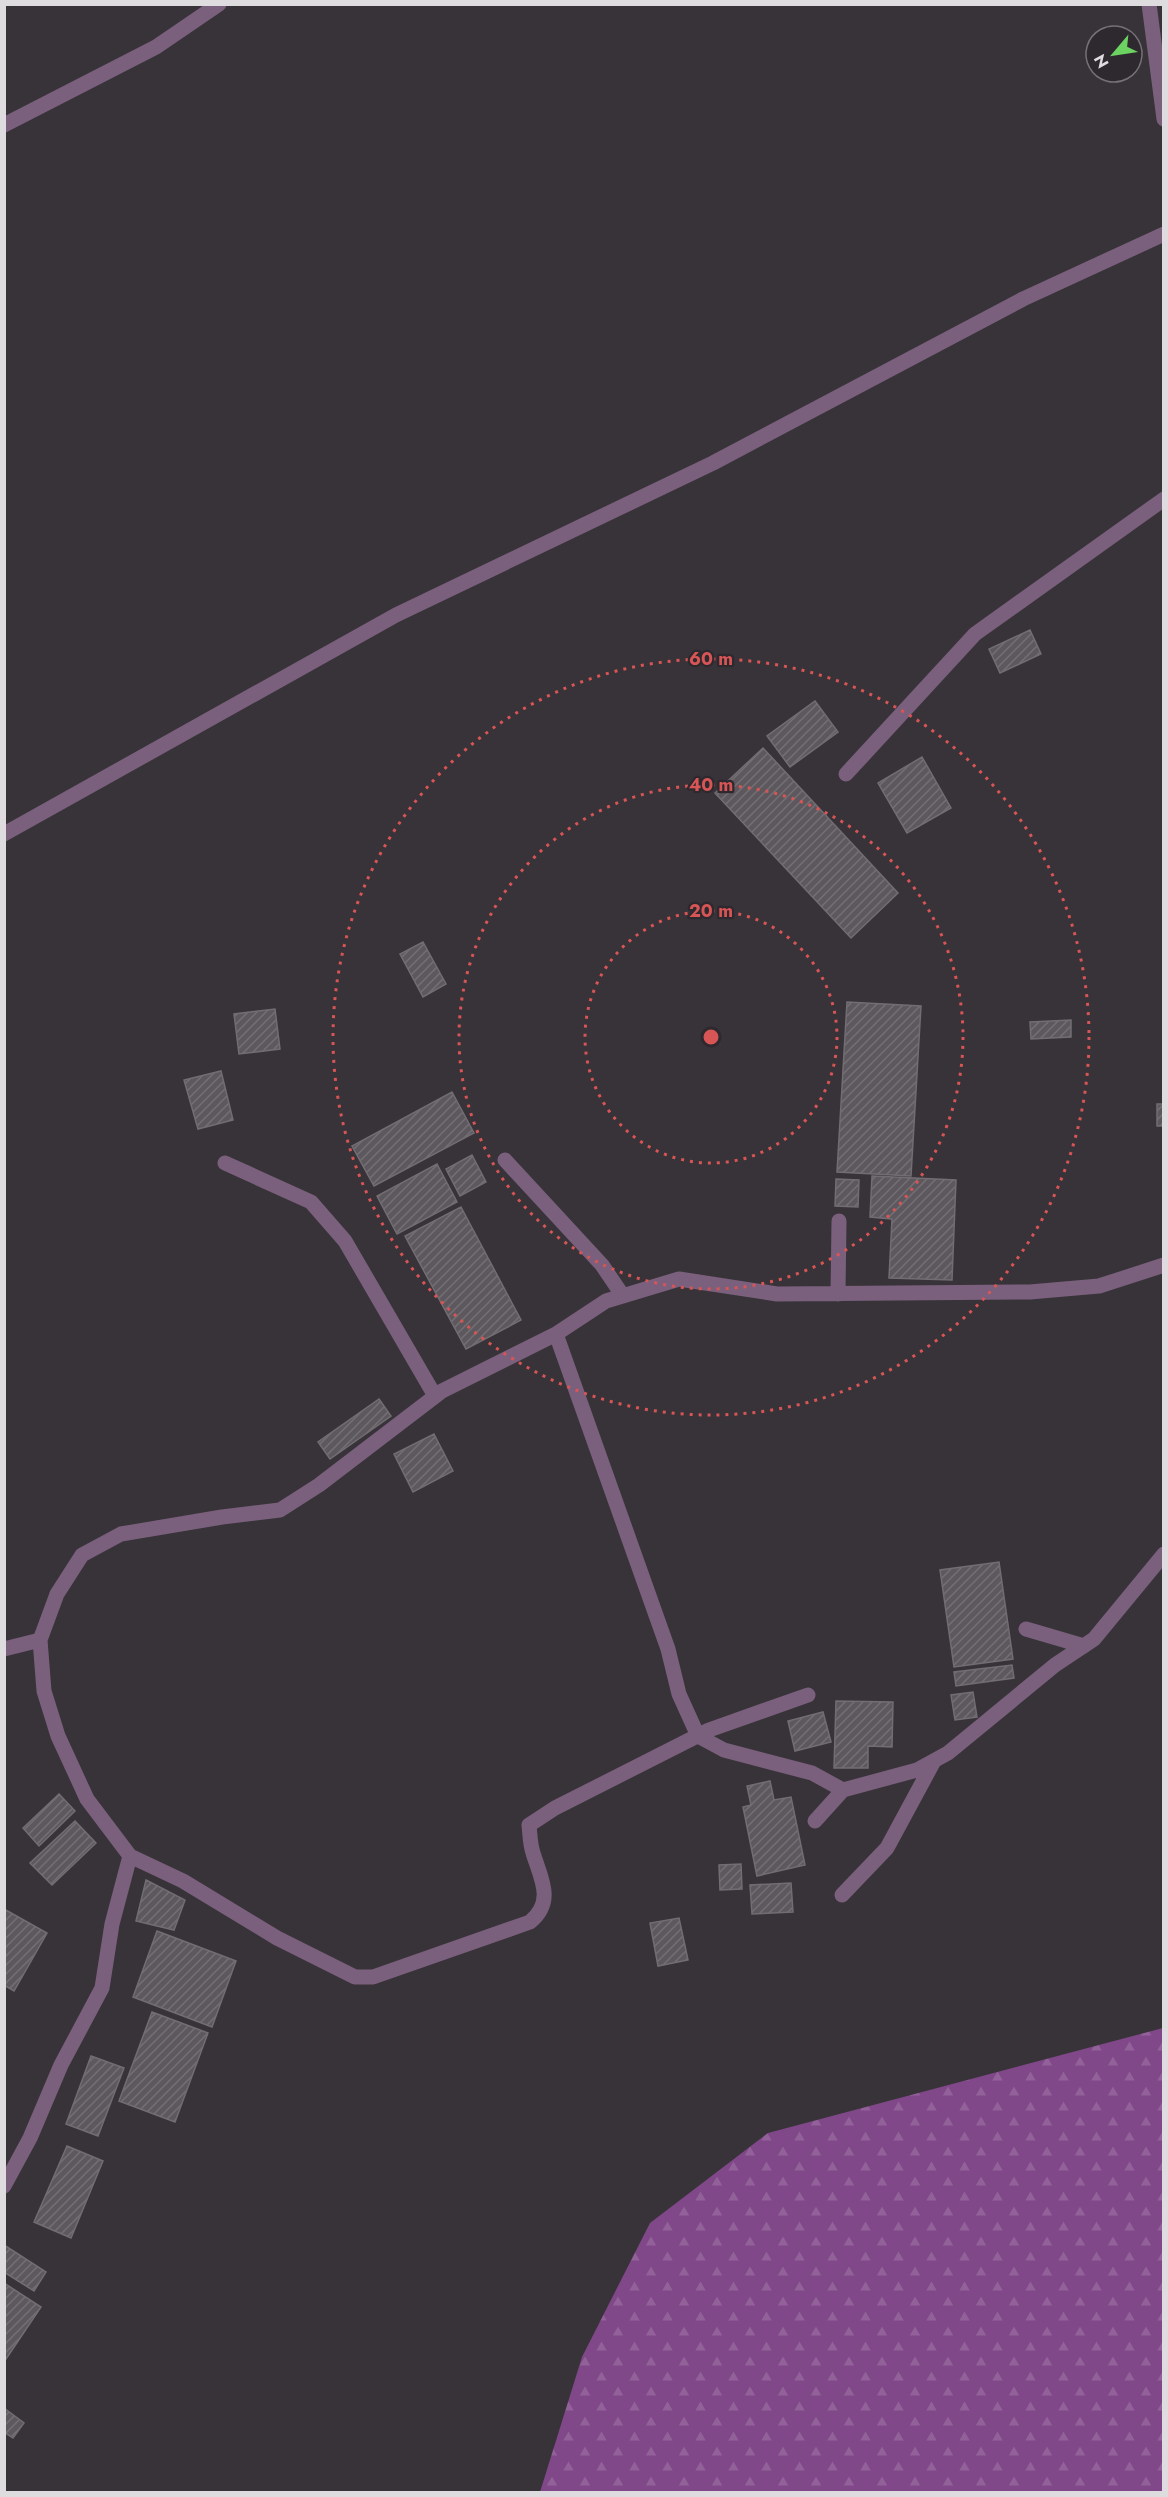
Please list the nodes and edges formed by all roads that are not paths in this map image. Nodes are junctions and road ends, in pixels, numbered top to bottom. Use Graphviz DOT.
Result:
graph roads {
  1 [pos="219,4"];
  2 [pos="1149,4"];
  3 [pos="1164,119"];
  4 [pos="4,126"];
  5 [pos="1164,234"];
  6 [pos="1164,499"];
  7 [pos="846,774"];
  8 [pos="4,834"];
  9 [pos="506,1160"];
  10 [pos="225,1163"];
  11 [pos="839,1221"];
  12 [pos="1164,1265"];
  13 [pos="838,1294"];
  14 [pos="623,1296"];
  15 [pos="556,1334"];
  16 [pos="435,1396"];
  17 [pos="1164,1554"];
  18 [pos="1026,1629"];
  19 [pos="40,1640"];
  20 [pos="1084,1646"];
  21 [pos="4,1649"];
  22 [pos="808,1695"];
  23 [pos="699,1736"];
  24 [pos="934,1761"];
  25 [pos="843,1790"];
  26 [pos="815,1821"];
  27 [pos="130,1856"];
  28 [pos="843,1895"];
  29 [pos="4,2186"];
  1 -- 4 [label="street"];
  2 -- 3 [label="street"];
  5 -- 8 [label="street"];
  6 -- 7 [label="street"];
  9 -- 14 [label="street"];
  10 -- 16 [label="street"];
  11 -- 13 [label="street"];
  12 -- 13 [label="street"];
  13 -- 14 [label="street"];
  14 -- 15 [label="street"];
  15 -- 16 [label="street"];
  15 -- 23 [label="street"];
  16 -- 19 [label="street"];
  17 -- 20 [label="street"];
  18 -- 20 [label="street"];
  19 -- 21 [label="street"];
  19 -- 27 [label="street"];
  20 -- 24 [label="street"];
  22 -- 23 [label="street"];
  23 -- 25 [label="street"];
  23 -- 27 [label="street"];
  24 -- 25 [label="street"];
  24 -- 28 [label="street"];
  25 -- 26 [label="street"];
  27 -- 29 [label="street"];
}
